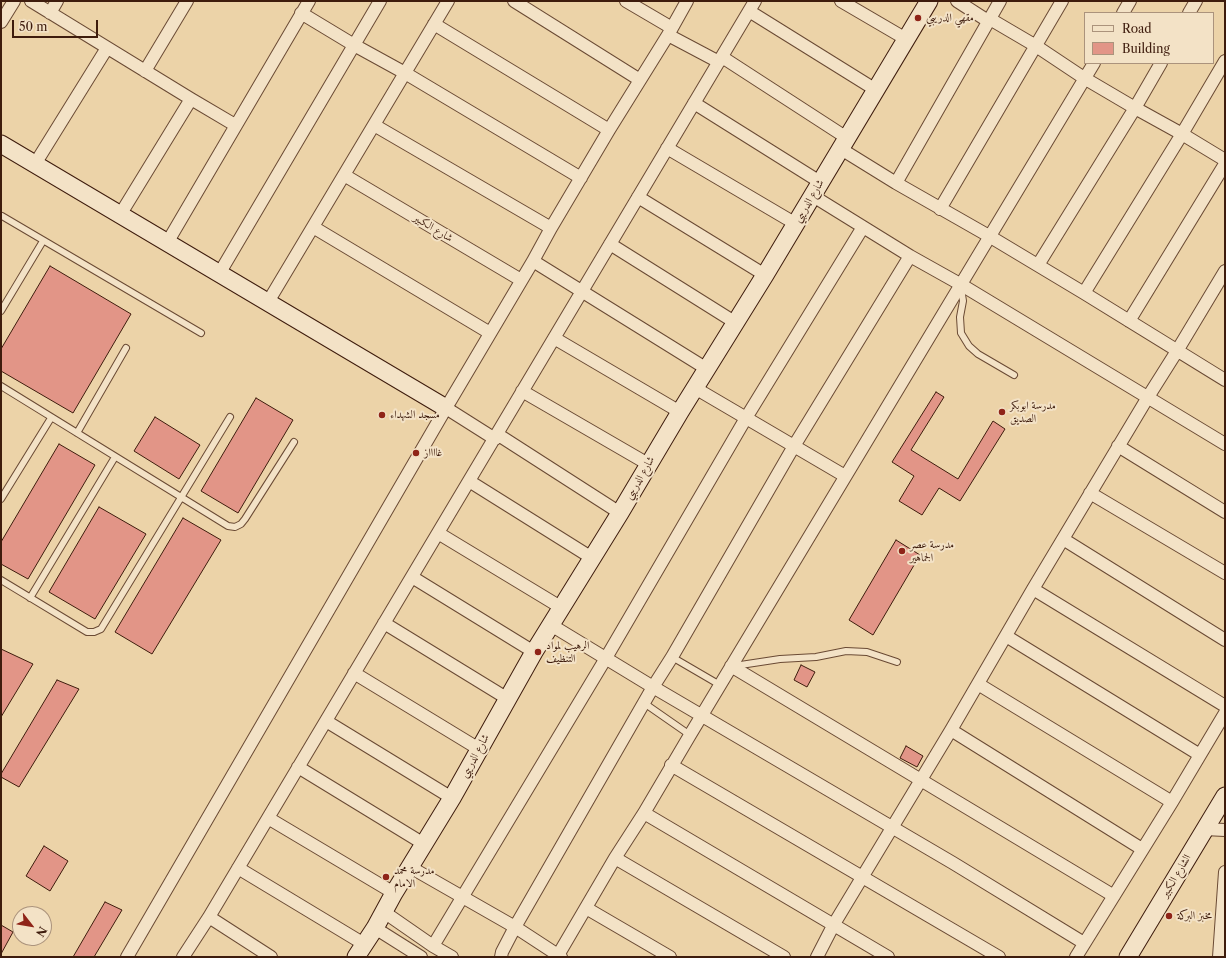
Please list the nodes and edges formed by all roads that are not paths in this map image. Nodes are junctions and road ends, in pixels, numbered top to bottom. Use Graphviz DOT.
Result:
graph roads {
  1 [pos="14,1"];
  2 [pos="31,1"];
  3 [pos="57,1"];
  4 [pos="187,1"];
  5 [pos="309,1"];
  6 [pos="380,1"];
  7 [pos="448,1"];
  8 [pos="514,1"];
  9 [pos="626,1"];
  10 [pos="687,1"];
  11 [pos="841,1"];
  12 [pos="929,1"];
  13 [pos="956,1"];
  14 [pos="1000,1"];
  15 [pos="1062,1"];
  16 [pos="1130,1"];
  17 [pos="1196,1"];
  18 [pos="752,6"];
  19 [pos="1124,12"];
  20 [pos="1190,12"];
  21 [pos="50,13"];
  22 [pos="302,13"];
  23 [pos="989,20"];
  24 [pos="1,22"];
  25 [pos="434,24"];
  26 [pos="670,31"];
  27 [pos="906,39"];
  28 [pos="354,45"];
  29 [pos="1036,46"];
  30 [pos="107,48"];
  31 [pos="720,59"];
  32 [pos="1225,61"];
  33 [pos="1093,64"];
  34 [pos="1160,64"];
  35 [pos="145,71"];
  36 [pos="405,73"];
  37 [pos="1084,78"];
  38 [pos="640,80"];
  39 [pos="876,90"];
  40 [pos="190,99"];
  41 [pos="694,103"];
  42 [pos="1135,108"];
  43 [pos="235,125"];
  44 [pos="374,125"];
  45 [pos="609,130"];
  46 [pos="1182,134"];
  47 [pos="844,143"];
  48 [pos="1,144"];
  49 [pos="667,148"];
  50 [pos="1225,160"];
  51 [pos="35,164"];
  52 [pos="1225,164"];
  53 [pos="344,175"];
  54 [pos="581,178"];
  55 [pos="896,183"];
  56 [pos="816,189"];
  57 [pos="638,197"];
  58 [pos="940,209"];
  59 [pos="120,215"];
  60 [pos="2,216"];
  61 [pos="796,224"];
  62 [pos="313,227"];
  63 [pos="863,227"];
  64 [pos="551,228"];
  65 [pos="989,236"];
  66 [pos="43,241"];
  67 [pos="167,243"];
  68 [pos="610,244"];
  69 [pos="910,256"];
  70 [pos="533,261"];
  71 [pos="1038,265"];
  72 [pos="1225,271"];
  73 [pos="219,274"];
  74 [pos="765,275"];
  75 [pos="521,280"];
  76 [pos="960,284"];
  77 [pos="582,291"];
  78 [pos="1084,292"];
  79 [pos="268,302"];
  80 [pos="1,311"];
  81 [pos="1129,322"];
  82 [pos="736,323"];
  83 [pos="201,333"];
  84 [pos="490,333"];
  85 [pos="554,338"];
  86 [pos="126,348"];
  87 [pos="1177,351"];
  88 [pos="707,369"];
  89 [pos="1014,375"];
  90 [pos="1225,380"];
  91 [pos="1,386"];
  92 [pos="694,388"];
  93 [pos="522,391"];
  94 [pos="1148,397"];
  95 [pos="446,408"];
  96 [pos="680,412"];
  97 [pos="230,417"];
  98 [pos="51,418"];
  99 [pos="746,418"];
  100 [pos="77,433"];
  101 [pos="496,437"];
  102 [pos="294,442"];
  103 [pos="1225,444"];
  104 [pos="794,446"];
  105 [pos="1118,446"];
  106 [pos="115,457"];
  107 [pos="648,464"];
  108 [pos="845,476"];
  109 [pos="469,481"];
  110 [pos="1090,493"];
  111 [pos="182,498"];
  112 [pos="1,499"];
  113 [pos="620,512"];
  114 [pos="1225,512"];
  115 [pos="438,533"];
  116 [pos="1062,538"];
  117 [pos="592,558"];
  118 [pos="1225,573"];
  119 [pos="412,577"];
  120 [pos="1,580"];
  121 [pos="1033,589"];
  122 [pos="30,598"];
  123 [pos="562,608"];
  124 [pos="384,623"];
  125 [pos="551,625"];
  126 [pos="1006,636"];
  127 [pos="1225,640"];
  128 [pos="534,652"];
  129 [pos="672,657"];
  130 [pos="606,658"];
  131 [pos="897,662"];
  132 [pos="731,666"];
  133 [pos="354,673"];
  134 [pos="720,684"];
  135 [pos="978,684"];
  136 [pos="653,687"];
  137 [pos="508,699"];
  138 [pos="644,703"];
  139 [pos="1225,706"];
  140 [pos="1225,713"];
  141 [pos="702,715"];
  142 [pos="326,721"];
  143 [pos="951,730"];
  144 [pos="690,735"];
  145 [pos="479,749"];
  146 [pos="1200,755"];
  147 [pos="671,766"];
  148 [pos="298,767"];
  149 [pos="920,780"];
  150 [pos="1225,796"];
  151 [pos="452,798"];
  152 [pos="1172,802"];
  153 [pos="644,813"];
  154 [pos="268,818"];
  155 [pos="891,827"];
  156 [pos="1204,829"];
  157 [pos="1225,830"];
  158 [pos="424,844"];
  159 [pos="1142,850"];
  160 [pos="615,858"];
  161 [pos="410,867"];
  162 [pos="238,868"];
  163 [pos="1225,872"];
  164 [pos="862,876"];
  165 [pos="394,893"];
  166 [pos="1114,896"];
  167 [pos="463,898"];
  168 [pos="586,908"];
  169 [pos="384,912"];
  170 [pos="209,917"];
  171 [pos="834,924"];
  172 [pos="515,927"];
  173 [pos="375,928"];
  174 [pos="1084,943"];
  175 [pos="433,946"];
  176 [pos="360,950"];
  177 [pos="559,956"];
  178 [pos="127,957"];
  179 [pos="183,957"];
  180 [pos="271,957"];
  181 [pos="421,957"];
  182 [pos="452,957"];
  183 [pos="501,957"];
  184 [pos="670,957"];
  185 [pos="784,957"];
  186 [pos="817,957"];
  187 [pos="888,957"];
  188 [pos="999,957"];
  189 [pos="1076,957"];
  190 [pos="1128,957"];
  191 [pos="1219,957"];
  1 -- 24 [label="street"];
  2 -- 21 [label="street"];
  3 -- 21 [label="street"];
  4 -- 35 [label="street"];
  5 -- 22 [label="street"];
  6 -- 28 [label="street"];
  7 -- 25 [label="street"];
  8 -- 38 [label="street"];
  9 -- 26 [label="street"];
  10 -- 26 [label="street"];
  11 -- 27 [label="street"];
  12 -- 27 [label="street, شارع الدريبي"];
  13 -- 23 [label="street"];
  14 -- 23 [label="street"];
  15 -- 29 [label="street"];
  16 -- 19 [label="street"];
  17 -- 20 [label="street"];
  18 -- 31 [label="street"];
  18 -- 39 [label="street"];
  21 -- 30 [label="street"];
  22 -- 28 [label="street"];
  22 -- 43 [label="street"];
  23 -- 29 [label="street"];
  23 -- 55 [label="street"];
  25 -- 36 [label="street"];
  25 -- 45 [label="street"];
  26 -- 31 [label="street"];
  26 -- 38 [label="street"];
  27 -- 39 [label="street, شارع الدريبي"];
  28 -- 36 [label="street"];
  28 -- 73 [label="street"];
  29 -- 37 [label="street"];
  29 -- 58 [label="street"];
  30 -- 35 [label="street"];
  30 -- 51 [label="street"];
  31 -- 41 [label="street"];
  31 -- 47 [label="street"];
  32 -- 46 [label="street"];
  33 -- 37 [label="street"];
  34 -- 42 [label="street"];
  35 -- 40 [label="street"];
  36 -- 44 [label="street"];
  36 -- 54 [label="street"];
  37 -- 42 [label="street"];
  37 -- 65 [label="street"];
  38 -- 45 [label="street"];
  39 -- 47 [label="street, شارع الدريبي"];
  40 -- 43 [label="street"];
  40 -- 59 [label="street"];
  41 -- 49 [label="street"];
  41 -- 56 [label="street"];
  42 -- 46 [label="street"];
  42 -- 71 [label="street"];
  43 -- 67 [label="street"];
  44 -- 53 [label="street"];
  44 -- 64 [label="street"];
  45 -- 54 [label="street"];
  46 -- 50 [label="street"];
  46 -- 78 [label="street"];
  47 -- 55 [label="street"];
  47 -- 56 [label="street, شارع الدريبي"];
  48 -- 51 [label="street"];
  49 -- 57 [label="street"];
  49 -- 61 [label="street"];
  51 -- 59 [label="street"];
  52 -- 81 [label="street"];
  53 -- 62 [label="street"];
  53 -- 75 [label="street, شارع الكبير"];
  54 -- 64 [label="street"];
  55 -- 58 [label="street"];
  56 -- 61 [label="street, شارع الدريبي"];
  56 -- 63 [label="street"];
  57 -- 68 [label="street"];
  57 -- 74 [label="street"];
  58 -- 65 [label="street"];
  59 -- 67 [label="street"];
  60 -- 66 [label="lane"];
  61 -- 74 [label="street, شارع الدريبي"];
  62 -- 79 [label="street"];
  62 -- 84 [label="street"];
  63 -- 69 [label="street"];
  63 -- 99 [label="street"];
  64 -- 70 [label="street"];
  65 -- 71 [label="street"];
  65 -- 76 [label="street"];
  66 -- 80 [label="lane"];
  66 -- 83 [label="lane"];
  67 -- 73 [label="street"];
  68 -- 77 [label="street"];
  68 -- 82 [label="street"];
  69 -- 76 [label="street"];
  69 -- 104 [label="street"];
  70 -- 75 [label="street"];
  70 -- 77 [label="street"];
  71 -- 78 [label="street"];
  72 -- 87 [label="street"];
  73 -- 79 [label="street"];
  74 -- 82 [label="street, شارع الدريبي"];
  75 -- 84 [label="street"];
  76 -- 89 [label="lane"];
  76 -- 94 [label="street"];
  76 -- 108 [label="street"];
  77 -- 85 [label="street"];
  77 -- 88 [label="street"];
  78 -- 81 [label="street"];
  79 -- 95 [label="street"];
  81 -- 87 [label="street"];
  82 -- 88 [label="street, شارع الدريبي"];
  84 -- 95 [label="street"];
  85 -- 93 [label="street"];
  85 -- 96 [label="street"];
  86 -- 100 [label="lane"];
  87 -- 90 [label="street"];
  87 -- 94 [label="street"];
  88 -- 92 [label="street, شارع الدريبي"];
  91 -- 98 [label="lane"];
  92 -- 96 [label="street, شارع الدريبي"];
  92 -- 99 [label="street"];
  93 -- 101 [label="street"];
  93 -- 107 [label="street"];
  94 -- 103 [label="street"];
  94 -- 105 [label="street"];
  95 -- 101 [label="street"];
  95 -- 178 [label="street"];
  96 -- 107 [label="street, شارع الدريبي"];
  97 -- 111 [label="lane"];
  98 -- 100 [label="lane"];
  98 -- 112 [label="lane"];
  99 -- 104 [label="street"];
  99 -- 130 [label="street"];
  100 -- 106 [label="lane"];
  101 -- 109 [label="street"];
  101 -- 113 [label="street"];
  102 -- 111 [label="lane"];
  104 -- 108 [label="street"];
  104 -- 129 [label="street"];
  105 -- 110 [label="street"];
  105 -- 114 [label="street"];
  106 -- 111 [label="lane"];
  106 -- 122 [label="lane"];
  107 -- 113 [label="street, شارع الدريبي"];
  108 -- 132 [label="street"];
  109 -- 115 [label="street"];
  109 -- 117 [label="street"];
  110 -- 116 [label="street"];
  110 -- 118 [label="street"];
  111 -- 122 [label="lane"];
  113 -- 117 [label="street, شارع الدريبي"];
  115 -- 119 [label="street"];
  115 -- 123 [label="street"];
  116 -- 121 [label="street"];
  116 -- 127 [label="street"];
  117 -- 123 [label="street, شارع الدريبي"];
  119 -- 124 [label="street"];
  119 -- 128 [label="street"];
  120 -- 122 [label="lane"];
  121 -- 126 [label="street"];
  121 -- 139 [label="street"];
  123 -- 125 [label="street, شارع الدريبي"];
  124 -- 133 [label="street"];
  124 -- 137 [label="street"];
  125 -- 128 [label="street, شارع الدريبي"];
  125 -- 130 [label="street"];
  126 -- 135 [label="street"];
  126 -- 146 [label="street"];
  128 -- 137 [label="street, شارع الدريبي"];
  129 -- 134 [label="lane"];
  129 -- 136 [label="street"];
  130 -- 136 [label="street"];
  130 -- 167 [label="street"];
  131 -- 132 [label="lane"];
  132 -- 134 [label="street"];
  132 -- 149 [label="street"];
  133 -- 142 [label="street"];
  133 -- 145 [label="street"];
  134 -- 141 [label="street"];
  135 -- 143 [label="street"];
  135 -- 152 [label="street"];
  136 -- 138 [label="street"];
  136 -- 141 [label="street"];
  137 -- 145 [label="street, شارع الدريبي"];
  138 -- 144 [label="lane"];
  138 -- 172 [label="street"];
  140 -- 146 [label="street"];
  141 -- 144 [label="street"];
  141 -- 155 [label="street"];
  142 -- 148 [label="street"];
  142 -- 151 [label="street"];
  143 -- 149 [label="street"];
  143 -- 159 [label="street"];
  144 -- 147 [label="street"];
  145 -- 151 [label="street, شارع الدريبي"];
  146 -- 152 [label="street"];
  147 -- 153 [label="street"];
  147 -- 164 [label="street"];
  148 -- 154 [label="street"];
  148 -- 158 [label="street"];
  149 -- 155 [label="street"];
  149 -- 166 [label="street"];
  150 -- 156 [label="street, الشارع الكبير"];
  151 -- 158 [label="street, شارع الدريبي"];
  152 -- 159 [label="street"];
  153 -- 160 [label="street"];
  153 -- 171 [label="street"];
  154 -- 162 [label="street"];
  154 -- 165 [label="street"];
  155 -- 164 [label="street"];
  155 -- 174 [label="street"];
  156 -- 157 [label="street"];
  156 -- 190 [label="street, الشارع الكبير"];
  158 -- 161 [label="street, شارع الدريبي"];
  159 -- 166 [label="street"];
  160 -- 168 [label="street"];
  160 -- 185 [label="street"];
  161 -- 165 [label="street, شارع الدريبي"];
  161 -- 167 [label="street"];
  162 -- 170 [label="street"];
  162 -- 176 [label="street"];
  163 -- 191 [label="street"];
  164 -- 171 [label="street"];
  164 -- 188 [label="street"];
  165 -- 169 [label="street, شارع الدريبي"];
  166 -- 174 [label="street"];
  167 -- 172 [label="street"];
  167 -- 175 [label="street"];
  168 -- 177 [label="street"];
  168 -- 184 [label="street"];
  169 -- 173 [label="street, شارع الدريبي"];
  169 -- 175 [label="street"];
  170 -- 179 [label="street"];
  170 -- 180 [label="street"];
  171 -- 186 [label="street"];
  171 -- 187 [label="street"];
  172 -- 177 [label="street"];
  172 -- 183 [label="street"];
  173 -- 176 [label="street, شارع الدريبي"];
  173 -- 181 [label="street"];
  174 -- 189 [label="street"];
  175 -- 182 [label="street"];
}
